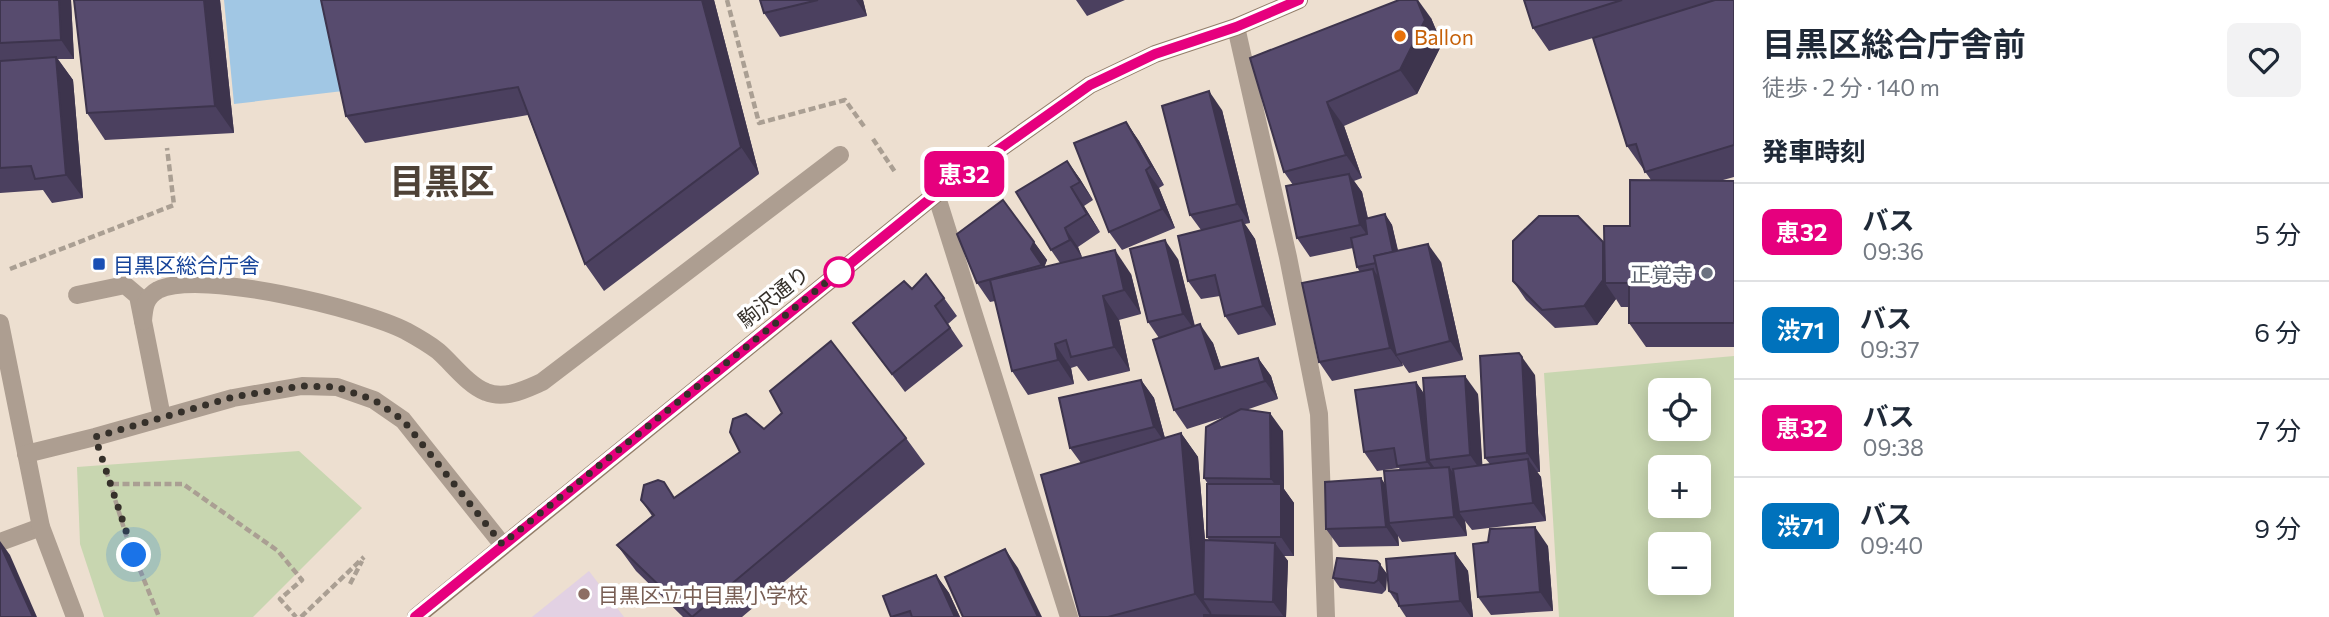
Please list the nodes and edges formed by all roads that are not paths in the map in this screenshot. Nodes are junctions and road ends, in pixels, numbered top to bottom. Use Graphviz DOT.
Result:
graph roads {
  1 [pos="1299,0"];
  2 [pos="1236,27"];
  3 [pos="840,155"];
  4 [pos="936,194"];
  5 [pos="77,295"];
  6 [pos="143,321"];
  7 [pos="0,323"];
  8 [pos="162,417"];
  9 [pos="26,454"];
  10 [pos="41,527"];
  11 [pos="0,542"];
  12 [pos="502,544"];
  13 [pos="75,617"];
  14 [pos="416,617"];
  15 [pos="1069,617"];
  16 [pos="1326,617"];
  1 -- 2 [label="main road, 駒沢通り"];
  2 -- 4 [label="main road, 駒沢通り"];
  2 -- 16 [label="street"];
  3 -- 6 [label="street"];
  4 -- 12 [label="main road, 駒沢通り"];
  4 -- 15 [label="street"];
  5 -- 6 [label="street"];
  6 -- 8 [label="street"];
  7 -- 9 [label="street"];
  8 -- 9 [label="street"];
  8 -- 12 [label="street"];
  9 -- 10 [label="street"];
  10 -- 11 [label="street"];
  10 -- 13 [label="street"];
  12 -- 14 [label="main road, 駒沢通り"];
}
